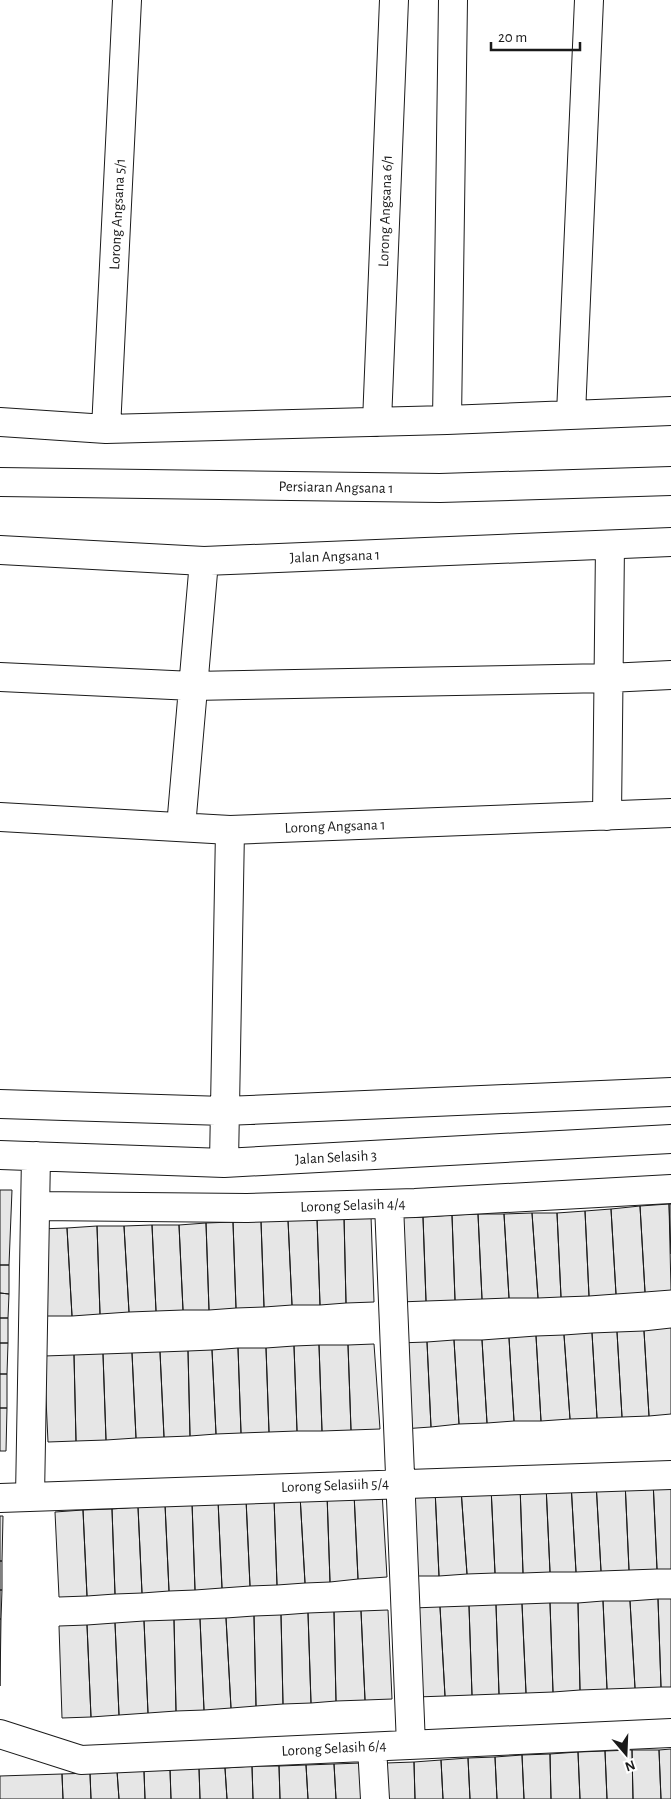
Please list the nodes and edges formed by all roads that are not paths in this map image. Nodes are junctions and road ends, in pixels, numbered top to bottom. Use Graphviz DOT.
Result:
graph roads {
  1 [pos="127,0"];
  2 [pos="394,0"];
  3 [pos="453,0"];
  4 [pos="589,0"];
  5 [pos="671,411"];
  6 [pos="571,414"];
  7 [pos="447,420"];
  8 [pos="0,422"];
  9 [pos="377,422"];
  10 [pos="106,429"];
  11 [pos="671,481"];
  12 [pos="0,482"];
  13 [pos="671,542"];
  14 [pos="610,545"];
  15 [pos="0,550"];
  16 [pos="204,561"];
  17 [pos="671,675"];
  18 [pos="0,677"];
  19 [pos="608,678"];
  20 [pos="193,686"];
  21 [pos="671,813"];
  22 [pos="607,816"];
  23 [pos="0,818"];
  24 [pos="181,827"];
  25 [pos="230,830"];
  26 [pos="671,1092"];
  27 [pos="0,1104"];
  28 [pos="224,1111"];
  29 [pos="671,1139"];
  30 [pos="0,1155"];
  31 [pos="36,1156"];
  32 [pos="224,1163"];
  33 [pos="671,1190"];
  34 [pos="389,1204"];
  35 [pos="36,1206"];
  36 [pos="671,1475"];
  37 [pos="401,1483"];
  38 [pos="30,1496"];
  39 [pos="0,1498"];
  40 [pos="0,1734"];
  41 [pos="671,1734"];
  42 [pos="411,1745"];
  43 [pos="372,1747"];
  44 [pos="375,1799"];
  1 -- 10 [label="street, Lorong Angsana 5/1"];
  2 -- 9 [label="street, Lorong Angsana 6/1"];
  3 -- 7 [label="street"];
  4 -- 6 [label="street"];
  5 -- 6 [label="street"];
  6 -- 7 [label="street"];
  7 -- 9 [label="street"];
  8 -- 10 [label="street"];
  9 -- 10 [label="street"];
  11 -- 12 [label="street, Persiaran Angsana 1"];
  13 -- 14 [label="street, Jalan Angsana 1"];
  14 -- 16 [label="street, Jalan Angsana 1"];
  14 -- 19 [label="street"];
  15 -- 16 [label="street, Jalan Angsana 1"];
  16 -- 20 [label="street"];
  17 -- 19 [label="street"];
  18 -- 20 [label="street"];
  19 -- 20 [label="street"];
  19 -- 22 [label="street"];
  20 -- 24 [label="street"];
  21 -- 22 [label="street, Lorong Angsana 1"];
  22 -- 25 [label="street, Lorong Angsana 1"];
  23 -- 24 [label="street, Lorong Angsana 1"];
  24 -- 25 [label="street, Lorong Angsana 1"];
  25 -- 28 [label="street"];
  26 -- 28 [label="street"];
  27 -- 28 [label="street"];
  28 -- 32 [label="street"];
  29 -- 32 [label="street, Jalan Selasih 3"];
  30 -- 31 [label="street, Jalan Selasih 3"];
  31 -- 32 [label="street, Jalan Selasih 3"];
  31 -- 35 [label="street"];
  33 -- 34 [label="street, Lorong Selasih 4/4"];
  34 -- 35 [label="street, Lorong Selasih 4/4"];
  34 -- 37 [label="street"];
  35 -- 38 [label="street"];
  36 -- 37 [label="street, Lorong Selasiih 5/4"];
  37 -- 38 [label="street, Lorong Selasiih 5/4"];
  37 -- 42 [label="street"];
  38 -- 39 [label="street, Lorong Selasiih 5/4"];
  40 -- 43 [label="street, Lorong Selasih 6/4"];
  41 -- 42 [label="street, Lorong Selasih 6/4"];
  42 -- 43 [label="street, Lorong Selasih 6/4"];
  43 -- 44 [label="street"];
}
